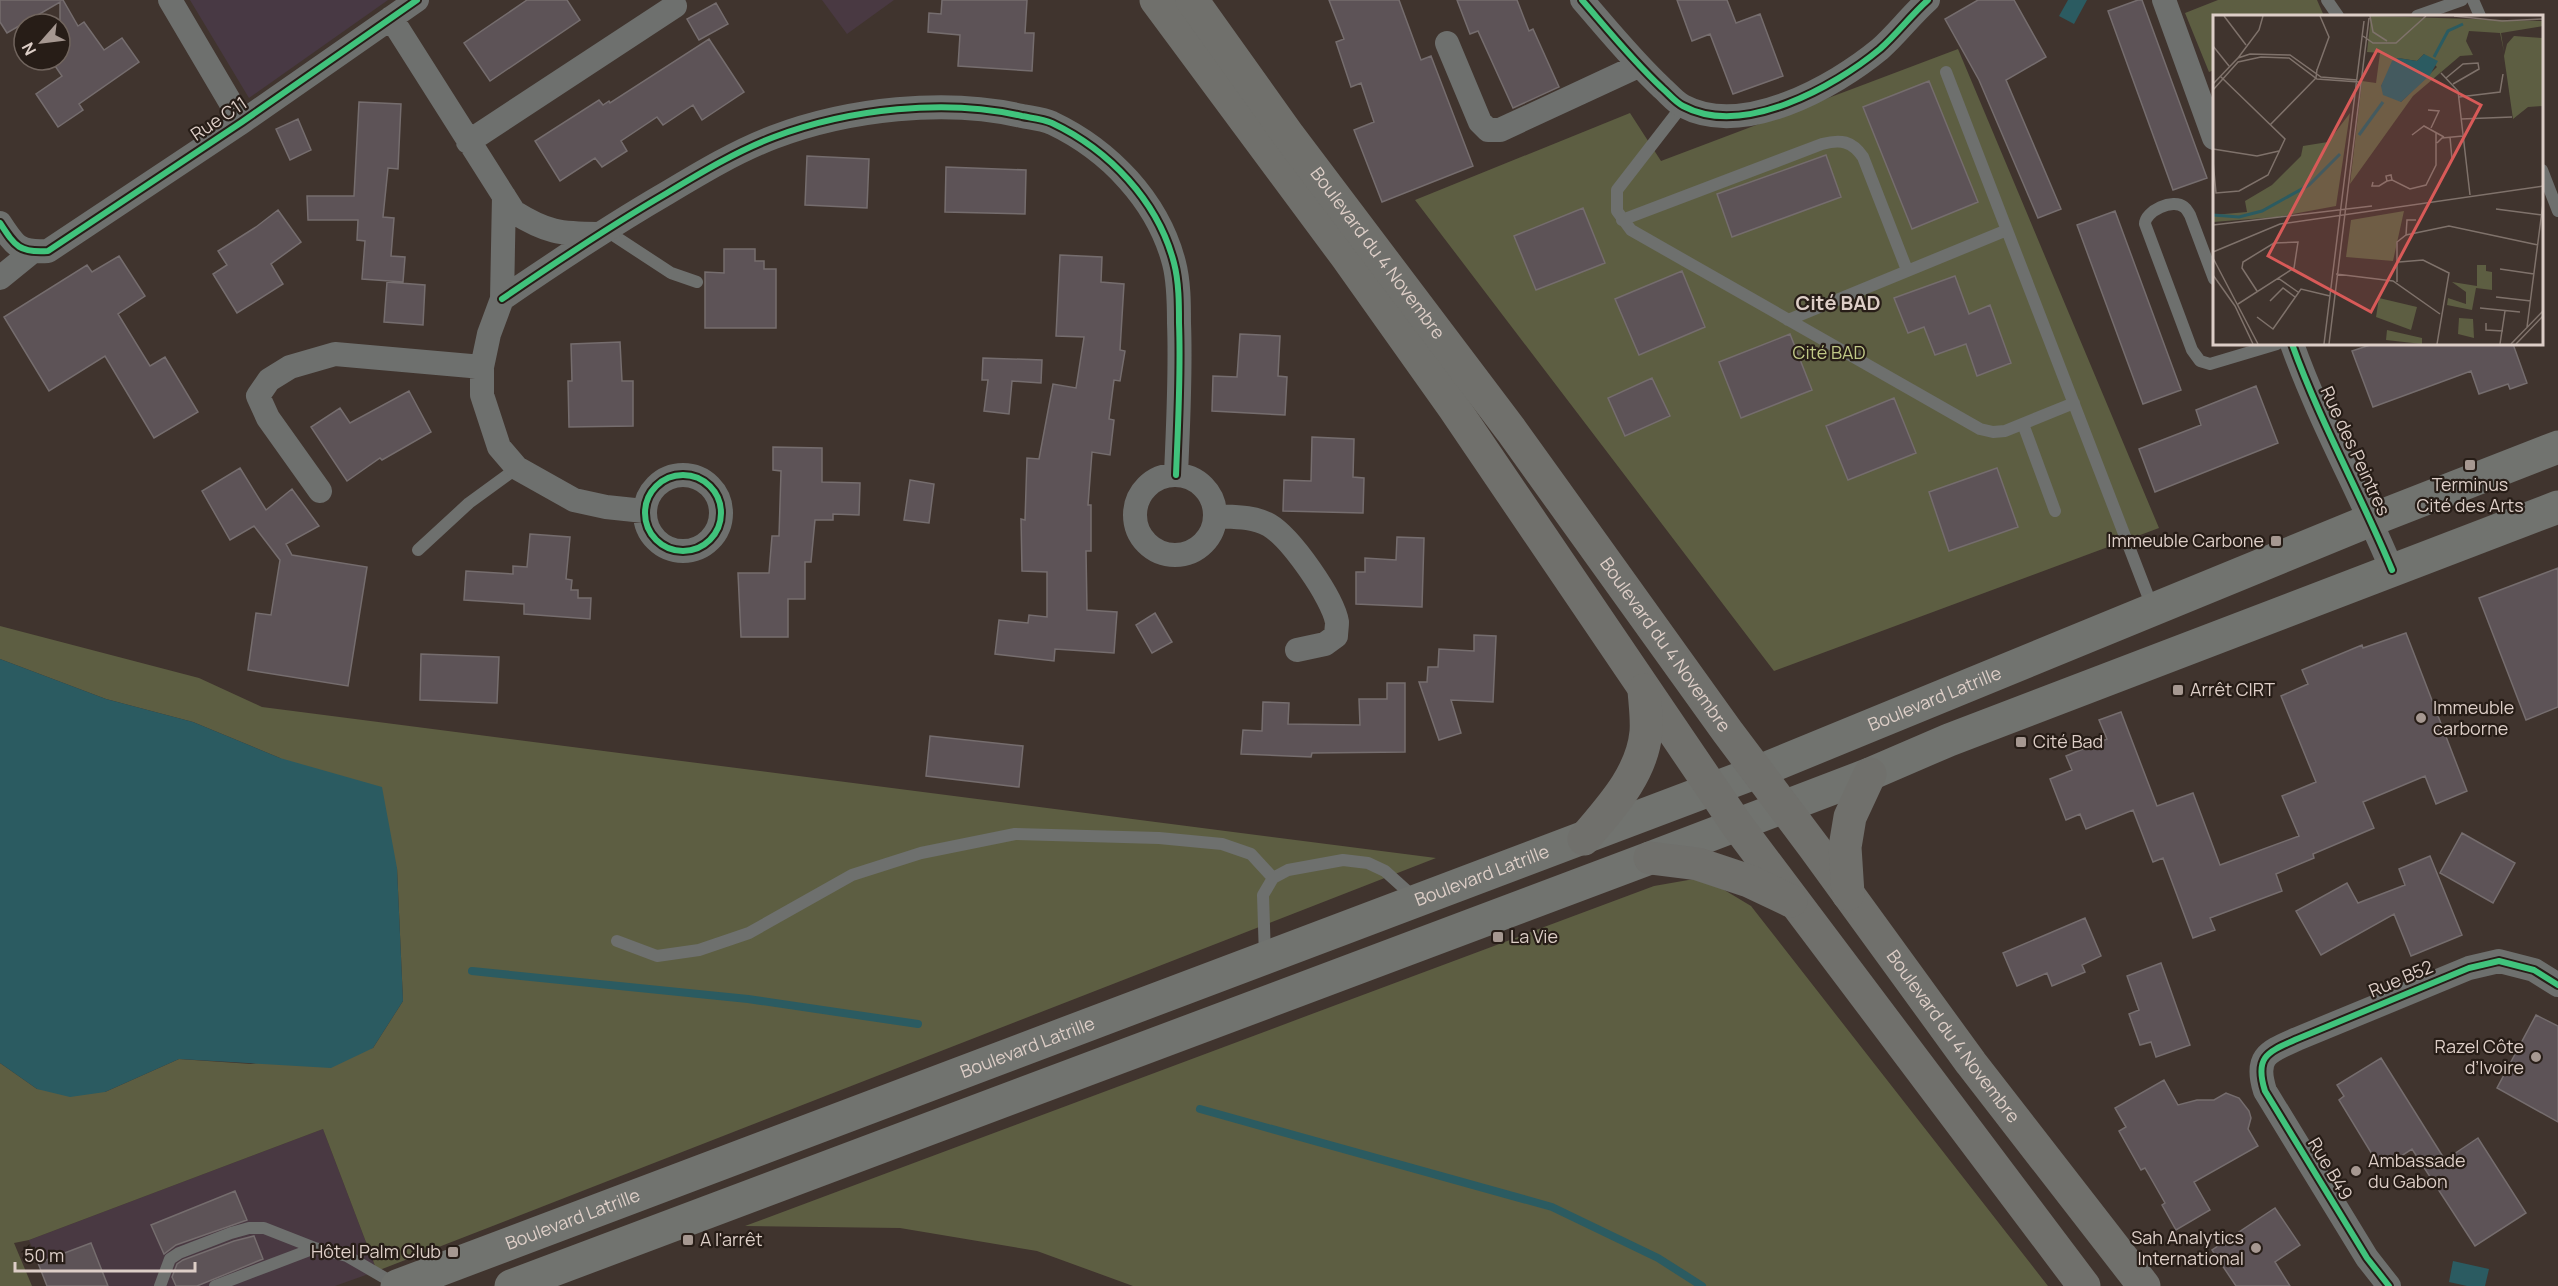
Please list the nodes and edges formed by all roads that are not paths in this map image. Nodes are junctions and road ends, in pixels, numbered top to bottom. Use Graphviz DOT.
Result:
graph roads {
  1 [pos="170,0"];
  2 [pos="417,0"];
  3 [pos="1156,0"];
  4 [pos="1192,0"];
  5 [pos="1582,0"];
  6 [pos="1928,0"];
  7 [pos="2164,0"];
  8 [pos="2462,0"];
  9 [pos="2473,0"];
  10 [pos="2328,3"];
  11 [pos="675,6"];
  12 [pos="2337,15"];
  13 [pos="2420,15"];
  14 [pos="2480,15"];
  15 [pos="391,18"];
  16 [pos="1447,43"];
  17 [pos="1638,66"];
  18 [pos="1946,72"];
  19 [pos="1682,106"];
  20 [pos="242,122"];
  21 [pos="2213,135"];
  22 [pos="468,142"];
  23 [pos="2543,175"];
  24 [pos="504,196"];
  25 [pos="2558,212"];
  26 [pos="1622,220"];
  27 [pos="0,223"];
  28 [pos="2007,230"];
  29 [pos="598,234"];
  30 [pos="32,252"];
  31 [pos="1907,270"];
  32 [pos="2213,276"];
  33 [pos="0,278"];
  34 [pos="697,282"];
  35 [pos="502,299"];
  36 [pos="1788,320"];
  37 [pos="2268,345"];
  38 [pos="2292,345"];
  39 [pos="2240,348"];
  40 [pos="482,367"];
  41 [pos="2074,403"];
  42 [pos="2023,424"];
  43 [pos="2558,447"];
  44 [pos="517,468"];
  45 [pos="1176,474"];
  46 [pos="320,491"];
  47 [pos="2558,507"];
  48 [pos="644,511"];
  49 [pos="2055,511"];
  50 [pos="1215,516"];
  51 [pos="2371,520"];
  52 [pos="418,550"];
  53 [pos="2392,570"];
  54 [pos="2154,610"];
  55 [pos="1297,651"];
  56 [pos="1644,690"];
  57 [pos="1932,700"];
  58 [pos="1949,740"];
  59 [pos="1757,772"];
  60 [pos="1870,774"];
  61 [pos="1713,789"];
  62 [pos="1783,806"];
  63 [pos="1737,825"];
  64 [pos="1584,840"];
  65 [pos="1650,858"];
  66 [pos="1273,878"];
  67 [pos="1848,894"];
  68 [pos="1419,902"];
  69 [pos="1795,903"];
  70 [pos="616,941"];
  71 [pos="1265,960"];
  72 [pos="2558,985"];
  73 [pos="2261,1061"];
  74 [pos="315,1248"];
  75 [pos="160,1286"];
  76 [pos="215,1286"];
  77 [pos="398,1286"];
  78 [pos="511,1286"];
  79 [pos="2084,1286"];
  80 [pos="2144,1286"];
  81 [pos="2389,1286"];
  1 -- 20 [label="street"];
  2 -- 15 [label="street, Rue C11"];
  3 -- 56 [label="main road, Boulevard du 4 Novembre"];
  4 -- 59 [label="main road, Boulevard du 4 Novembre"];
  5 -- 17 [label="street"];
  6 -- 19 [label="street"];
  7 -- 21 [label="street"];
  8 -- 13 [label="lane"];
  9 -- 14 [label="lane"];
  10 -- 12 [label="lane"];
  11 -- 22 [label="street"];
  15 -- 20 [label="street, Rue C11"];
  15 -- 22 [label="street"];
  16 -- 17 [label="street"];
  17 -- 19 [label="street"];
  18 -- 28 [label="lane"];
  19 -- 26 [label="lane"];
  20 -- 30 [label="street, Rue C11"];
  22 -- 24 [label="street"];
  23 -- 25 [label="lane"];
  24 -- 29 [label="street"];
  24 -- 35 [label="street"];
  26 -- 31 [label="lane"];
  26 -- 36 [label="lane"];
  27 -- 30 [label="street"];
  28 -- 31 [label="lane"];
  28 -- 41 [label="lane"];
  29 -- 34 [label="lane"];
  29 -- 35 [label="street"];
  29 -- 45 [label="street"];
  30 -- 33 [label="street"];
  31 -- 36 [label="lane"];
  32 -- 39 [label="lane"];
  35 -- 40 [label="street"];
  36 -- 42 [label="lane"];
  37 -- 39 [label="lane"];
  38 -- 51 [label="street, Rue des Peintres"];
  40 -- 44 [label="street"];
  40 -- 46 [label="street"];
  41 -- 42 [label="lane"];
  41 -- 54 [label="lane"];
  42 -- 49 [label="lane"];
  43 -- 51 [label="main road, Boulevard Latrille"];
  44 -- 48 [label="street"];
  44 -- 52 [label="lane"];
  45 -- 50 [label="street"];
  45 -- 50 [label="street"];
  47 -- 53 [label="main road"];
  50 -- 55 [label="street"];
  51 -- 53 [label="street, Rue des Peintres"];
  51 -- 54 [label="main road, Boulevard Latrille"];
  53 -- 58 [label="main road"];
  54 -- 57 [label="main road, Boulevard Latrille"];
  56 -- 61 [label="main road, Boulevard du 4 Novembre"];
  56 -- 64 [label="main road"];
  57 -- 58 [label="main road"];
  57 -- 59 [label="main road, Boulevard Latrille"];
  58 -- 60 [label="main road"];
  59 -- 61 [label="main road, Boulevard Latrille"];
  59 -- 62 [label="main road, Boulevard du 4 Novembre"];
  60 -- 62 [label="main road"];
  60 -- 67 [label="main road"];
  61 -- 63 [label="main road, Boulevard du 4 Novembre"];
  61 -- 64 [label="main road, Boulevard Latrille"];
  62 -- 63 [label="main road"];
  62 -- 67 [label="main road, Boulevard du 4 Novembre"];
  63 -- 65 [label="main road"];
  63 -- 69 [label="main road, Boulevard du 4 Novembre"];
  64 -- 68 [label="main road, Boulevard Latrille"];
  65 -- 69 [label="main road"];
  65 -- 78 [label="main road"];
  66 -- 68 [label="lane"];
  66 -- 70 [label="lane"];
  66 -- 71 [label="lane"];
  67 -- 80 [label="main road, Boulevard du 4 Novembre"];
  68 -- 71 [label="main road, Boulevard Latrille"];
  69 -- 79 [label="main road, Boulevard du 4 Novembre"];
  71 -- 77 [label="main road, Boulevard Latrille"];
  72 -- 73 [label="street, Rue B52"];
  73 -- 81 [label="street, Rue B49"];
  74 -- 75 [label="lane"];
  74 -- 76 [label="lane"];
  74 -- 77 [label="lane"];
}
